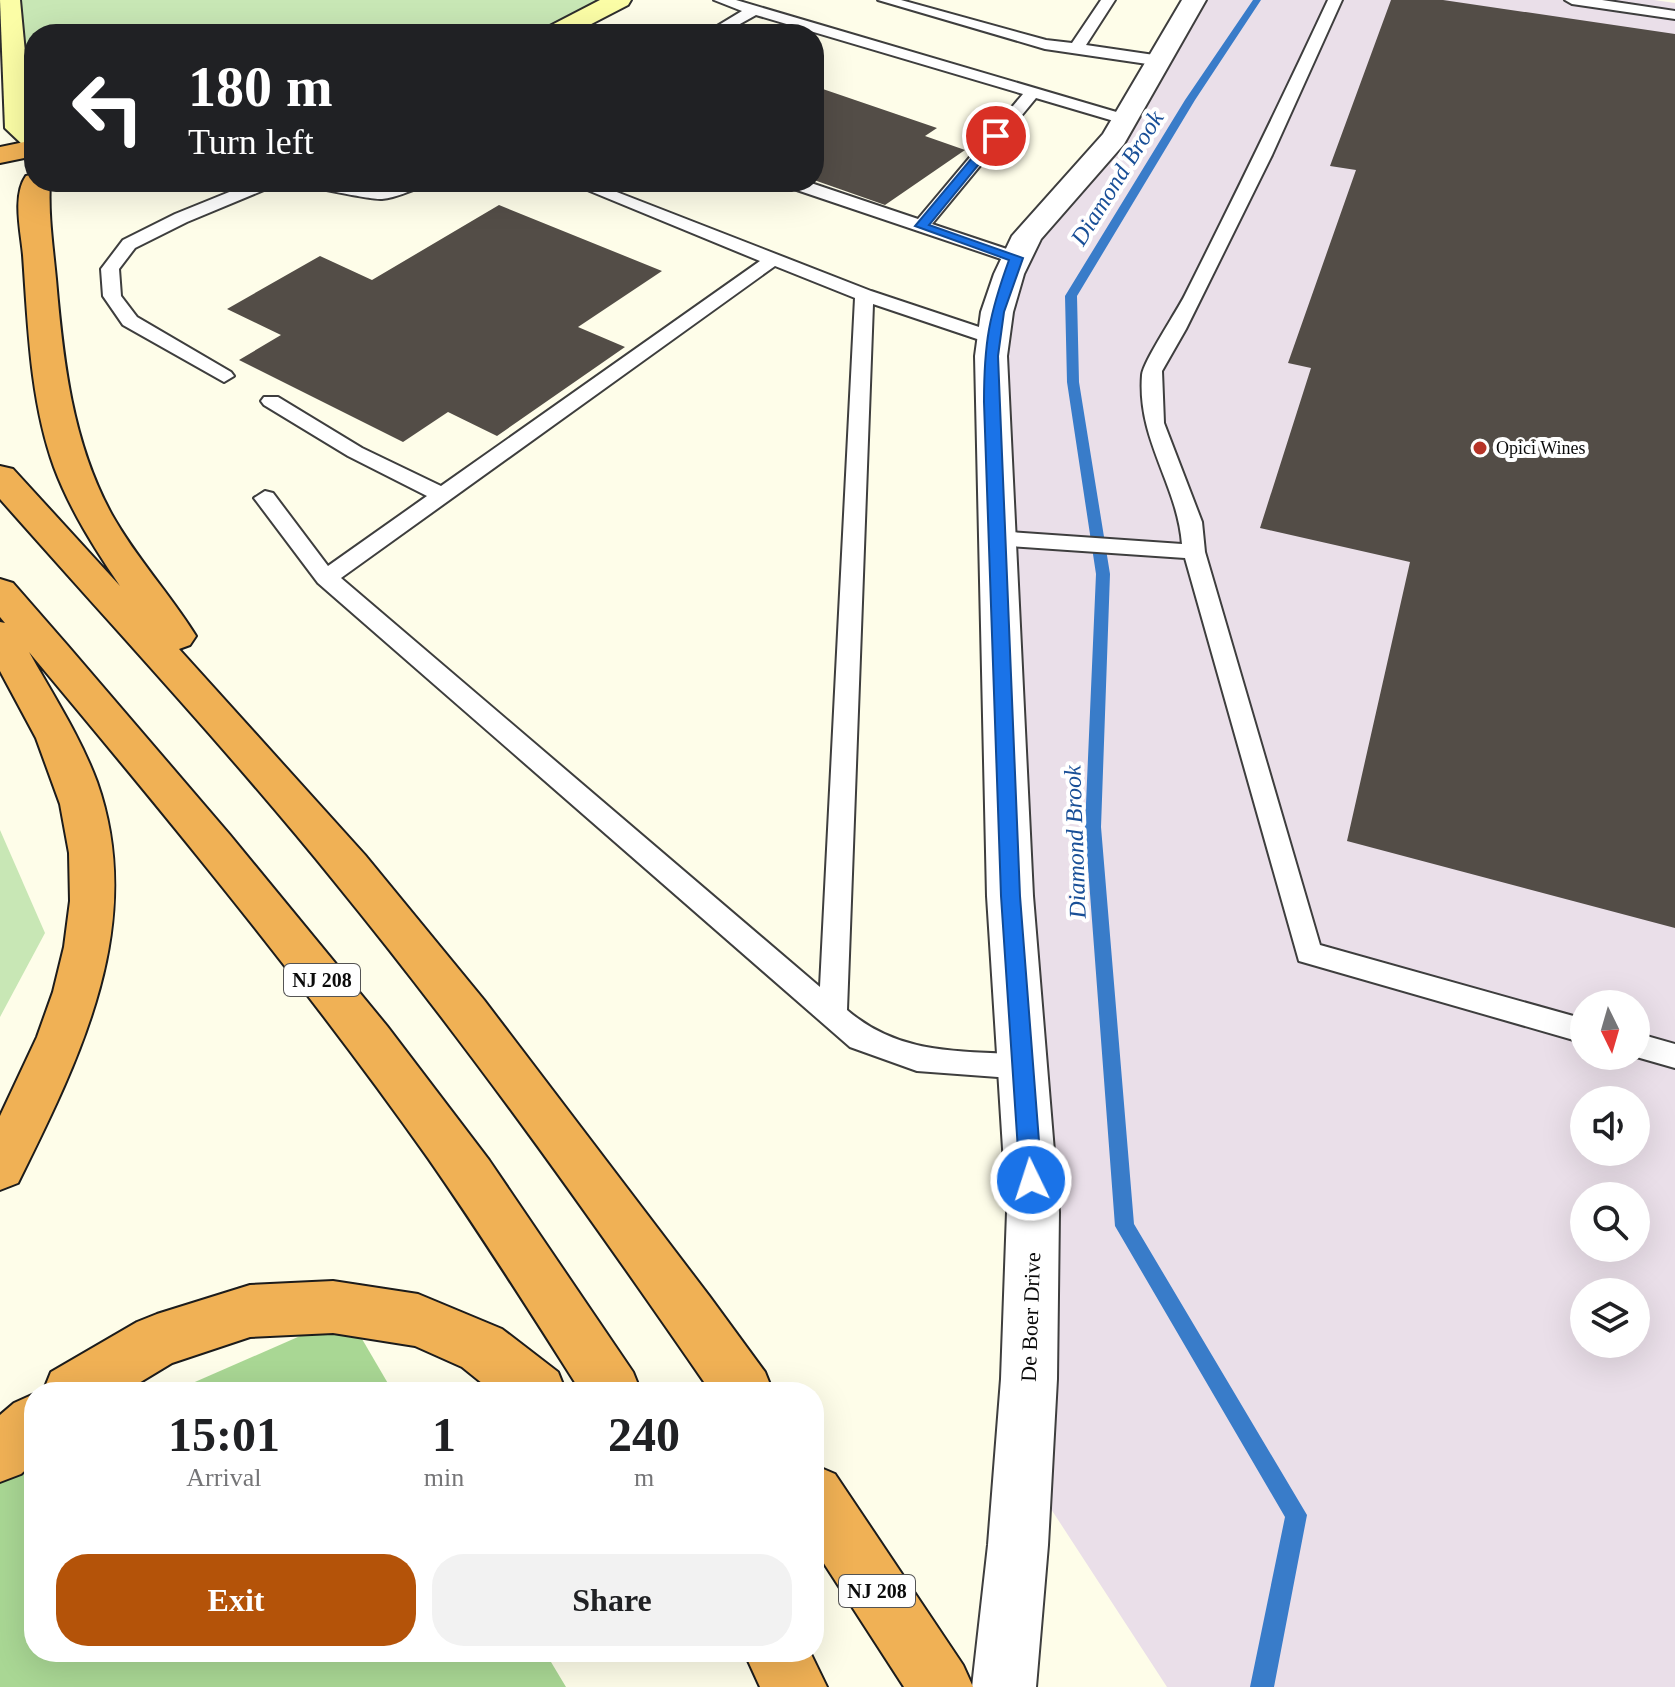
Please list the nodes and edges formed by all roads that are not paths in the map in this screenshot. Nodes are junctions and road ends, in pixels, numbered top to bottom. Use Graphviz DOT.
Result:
graph roads {
  1 [pos="8,0"];
  2 [pos="619,0"];
  3 [pos="721,0"];
  4 [pos="885,0"];
  5 [pos="1108,0"];
  6 [pos="1194,0"];
  7 [pos="1335,0"];
  8 [pos="1572,0"];
  9 [pos="754,10"];
  10 [pos="1675,15"];
  11 [pos="572,24"];
  12 [pos="729,24"];
  13 [pos="802,24"];
  14 [pos="824,31"];
  15 [pos="1076,49"];
  16 [pos="1161,61"];
  17 [pos="1033,92"];
  18 [pos="8,100"];
  19 [pos="1124,119"];
  20 [pos="24,132"];
  21 [pos="24,150"];
  22 [pos="0,155"];
  23 [pos="35,192"];
  24 [pos="244,192"];
  25 [pos="362,192"];
  26 [pos="389,192"];
  27 [pos="602,192"];
  28 [pos="821,192"];
  29 [pos="921,226"];
  30 [pos="1016,258"];
  31 [pos="774,259"];
  32 [pos="864,295"];
  33 [pos="993,338"];
  34 [pos="224,376"];
  35 [pos="271,401"];
  36 [pos="0,477"];
  37 [pos="443,495"];
  38 [pos="265,498"];
  39 [pos="996,538"];
  40 [pos="1194,552"];
  41 [pos="326,578"];
  42 [pos="0,592"];
  43 [pos="0,635"];
  44 [pos="290,798"];
  45 [pos="833,1015"];
  46 [pos="1570,1027"];
  47 [pos="1650,1049"];
  48 [pos="1675,1056"];
  49 [pos="1025,1067"];
  50 [pos="0,1167"];
  51 [pos="88,1382"];
  52 [pos="525,1382"];
  53 [pos="607,1382"];
  54 [pos="738,1382"];
  55 [pos="24,1432"];
  56 [pos="0,1453"];
  57 [pos="824,1510"];
  58 [pos="781,1662"];
  59 [pos="795,1687"];
  60 [pos="941,1687"];
  61 [pos="1004,1687"];
  1 -- 18 [label="main road"];
  2 -- 11 [label="main road"];
  3 -- 9 [label="lane"];
  4 -- 15 [label="lane"];
  5 -- 15 [label="lane"];
  6 -- 16 [label="street, De Boer Drive"];
  7 -- 40 [label="lane"];
  8 -- 10 [label="lane"];
  9 -- 12 [label="lane"];
  9 -- 13 [label="lane"];
  14 -- 17 [label="lane"];
  15 -- 16 [label="lane"];
  16 -- 19 [label="street, De Boer Drive"];
  17 -- 19 [label="lane"];
  17 -- 29 [label="lane"];
  18 -- 20 [label="main road"];
  19 -- 30 [label="street, De Boer Drive"];
  21 -- 22 [label="highway"];
  23 -- 44 [label="highway"];
  24 -- 34 [label="lane"];
  25 -- 26 [label="lane"];
  27 -- 31 [label="lane"];
  28 -- 29 [label="lane"];
  29 -- 30 [label="lane"];
  30 -- 33 [label="street, De Boer Drive"];
  31 -- 32 [label="lane"];
  31 -- 37 [label="lane"];
  32 -- 33 [label="lane"];
  32 -- 45 [label="lane"];
  33 -- 39 [label="street, De Boer Drive"];
  35 -- 37 [label="lane"];
  36 -- 44 [label="highway"];
  37 -- 41 [label="lane"];
  38 -- 41 [label="lane"];
  39 -- 40 [label="lane"];
  39 -- 49 [label="street, De Boer Drive"];
  40 -- 46 [label="lane"];
  41 -- 45 [label="lane"];
  42 -- 53 [label="highway, NJ 208"];
  43 -- 50 [label="highway"];
  44 -- 54 [label="highway"];
  45 -- 49 [label="lane"];
  47 -- 48 [label="lane"];
  49 -- 61 [label="street, De Boer Drive"];
  51 -- 52 [label="highway"];
  55 -- 56 [label="highway"];
  57 -- 60 [label="highway, NJ 208"];
  58 -- 59 [label="highway"];
}
